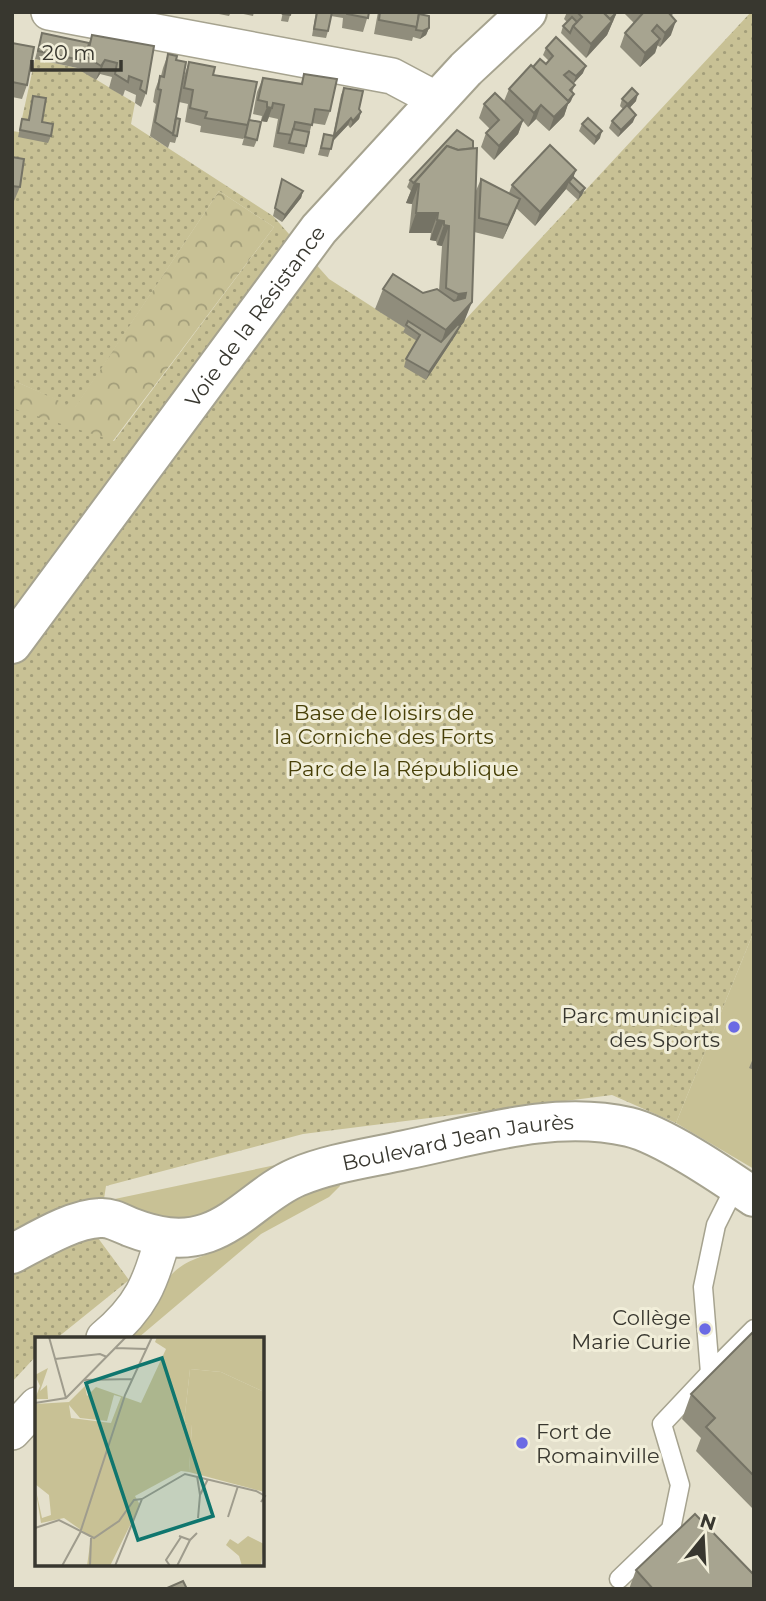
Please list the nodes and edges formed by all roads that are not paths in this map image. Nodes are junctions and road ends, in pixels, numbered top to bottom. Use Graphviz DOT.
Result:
graph roads {
  1 [pos="48,12"];
  2 [pos="527,12"];
  3 [pos="435,103"];
  4 [pos="12,644"];
  5 [pos="745,1191"];
  6 [pos="163,1237"];
  7 [pos="12,1254"];
  8 [pos="754,1329"];
  9 [pos="106,1337"];
  10 [pos="710,1373"];
  11 [pos="35,1407"];
  12 [pos="12,1432"];
  13 [pos="619,1579"];
  1 -- 3 [label="street"];
  2 -- 3 [label="street, Voie de la Résistance"];
  3 -- 4 [label="street, Voie de la Résistance"];
  5 -- 6 [label="street, Boulevard Jean Jaurès"];
  5 -- 10 [label="lane"];
  6 -- 7 [label="street"];
  6 -- 9 [label="street"];
  8 -- 10 [label="lane"];
  10 -- 13 [label="lane"];
  11 -- 12 [label="street"];
}
